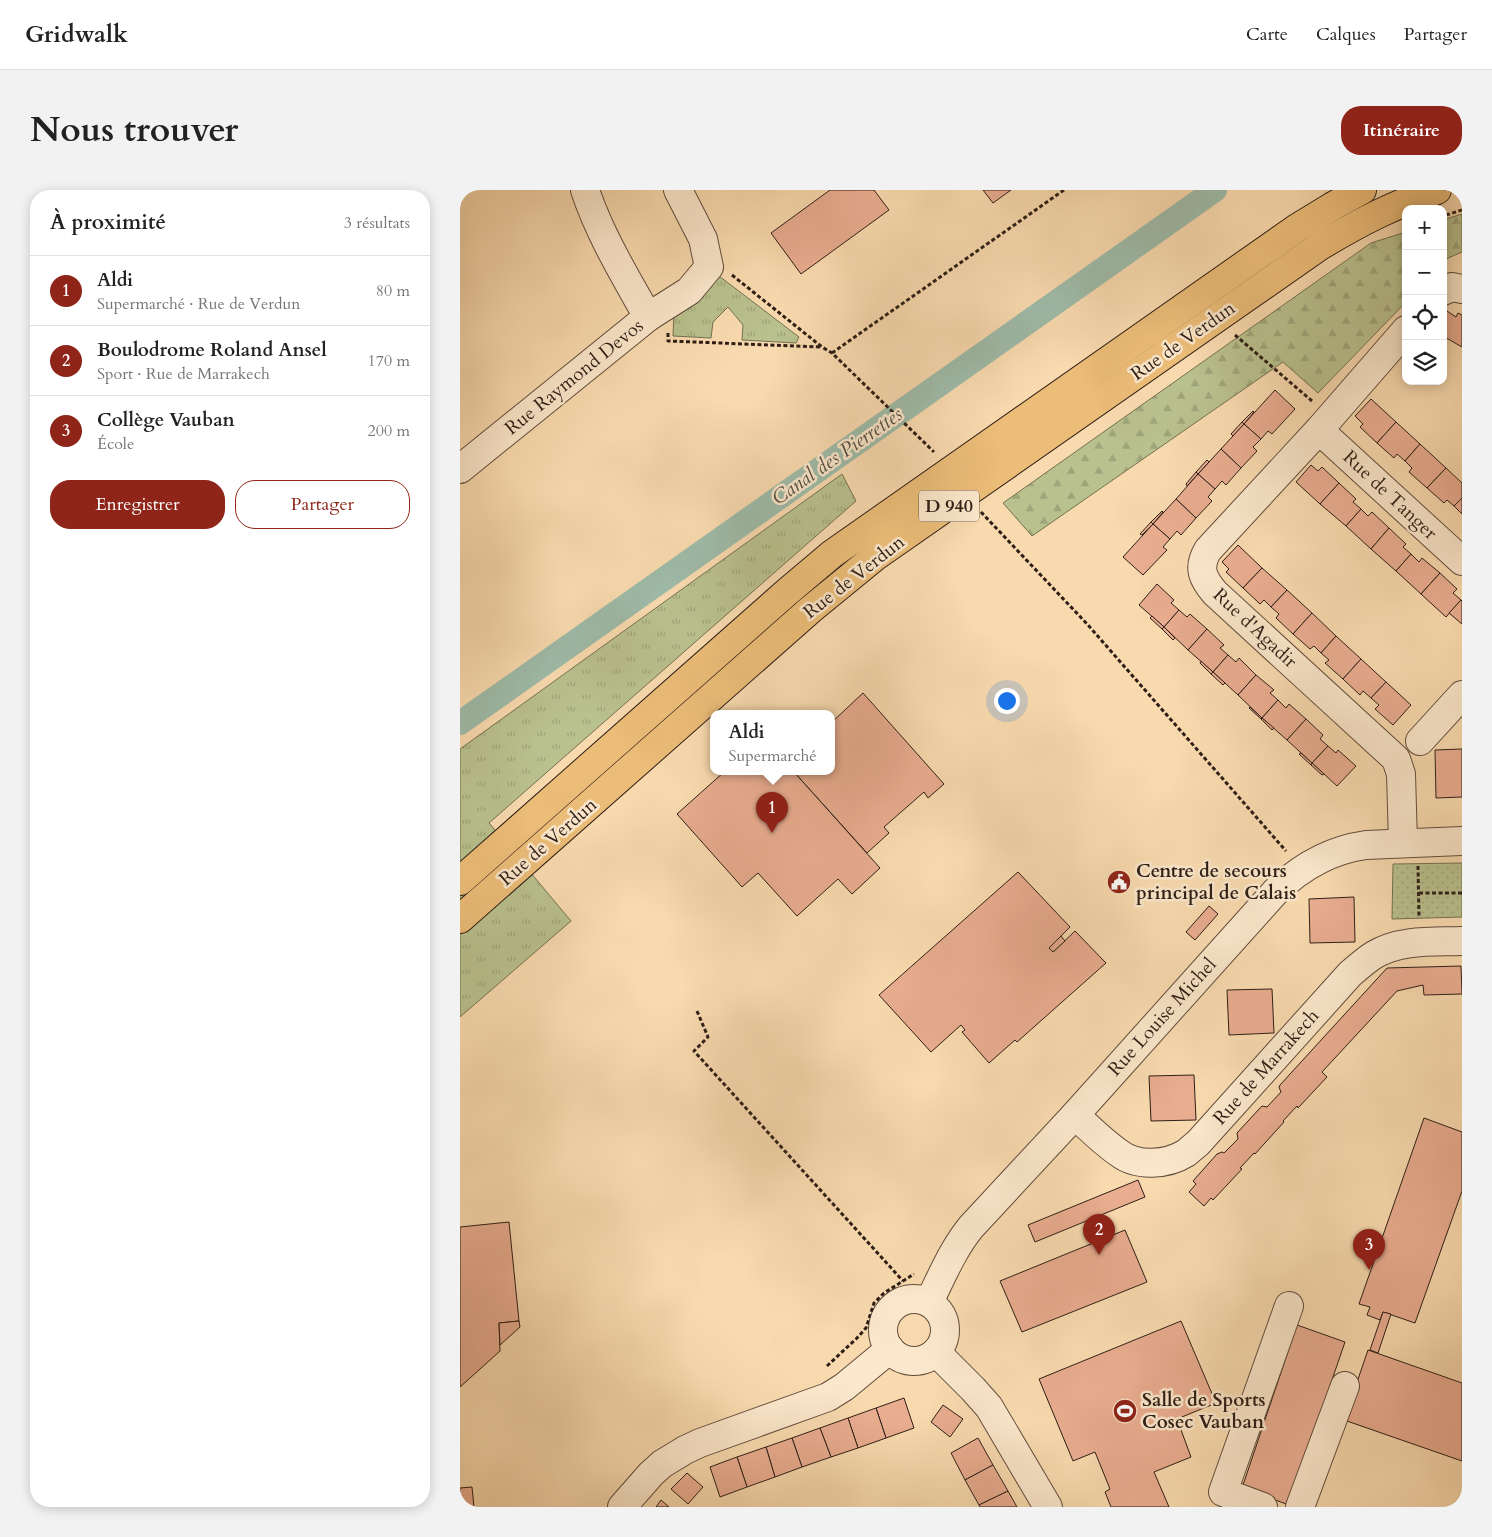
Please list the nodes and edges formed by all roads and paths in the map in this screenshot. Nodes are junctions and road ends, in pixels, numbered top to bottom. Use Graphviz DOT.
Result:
graph roads {
  1 [pos="585,190"];
  2 [pos="678,190"];
  3 [pos="1064,190"];
  4 [pos="1362,190"];
  5 [pos="1437,190"];
  6 [pos="1462,210"];
  7 [pos="1447,215"];
  8 [pos="709,267"];
  9 [pos="1447,289"];
  10 [pos="1462,289"];
  11 [pos="658,311"];
  12 [pos="1229,330"];
  13 [pos="1402,335"];
  14 [pos="822,347"];
  15 [pos="832,353"];
  16 [pos="1324,423"];
  17 [pos="939,458"];
  18 [pos="460,469"];
  19 [pos="976,506"];
  20 [pos="1462,561"];
  21 [pos="1462,694"];
  22 [pos="1420,741"];
  23 [pos="1462,841"];
  24 [pos="1410,843"];
  25 [pos="1290,856"];
  26 [pos="460,881"];
  27 [pos="1419,893"];
  28 [pos="1462,893"];
  29 [pos="460,919"];
  30 [pos="1462,941"];
  31 [pos="1420,943"];
  32 [pos="698,1011"];
  33 [pos="1075,1115"];
  34 [pos="903,1281"];
  35 [pos="929,1302"];
  36 [pos="1289,1306"];
  37 [pos="890,1349"];
  38 [pos="936,1352"];
  39 [pos="1345,1386"];
  40 [pos="622,1507"];
  41 [pos="1048,1507"];
  42 [pos="1263,1507"];
  43 [pos="1300,1507"];
  1 -- 11 [label="street, Rue Raymond Devos"];
  2 -- 8 [label="street"];
  3 -- 15 [label="path"];
  4 -- 26 [label="main road, Rue de Verdun / D 940"];
  5 -- 29 [label="main road, Rue de Verdun / D 940"];
  6 -- 7 [label="path"];
  8 -- 11 [label="street"];
  8 -- 14 [label="path"];
  9 -- 10 [label="street"];
  11 -- 14 [label="path"];
  11 -- 18 [label="street, Rue Raymond Devos"];
  12 -- 16 [label="path"];
  13 -- 16 [label="street, Rue d'Agadir"];
  14 -- 15 [label="path"];
  15 -- 17 [label="path"];
  16 -- 20 [label="street, Rue de Tanger"];
  16 -- 24 [label="street, Rue d'Agadir"];
  19 -- 25 [label="path"];
  21 -- 22 [label="street"];
  23 -- 24 [label="street, Rue Louise Michel"];
  24 -- 27 [label="path"];
  24 -- 33 [label="street, Rue Louise Michel"];
  27 -- 28 [label="path"];
  27 -- 31 [label="path"];
  30 -- 31 [label="street, Rue de Marrakech"];
  31 -- 33 [label="street, Rue de Marrakech"];
  32 -- 34 [label="path"];
  33 -- 35 [label="street, Rue Louise Michel"];
  35 -- 37 [label="street"];
  35 -- 38 [label="street"];
  36 -- 42 [label="street"];
  37 -- 38 [label="street"];
  37 -- 40 [label="street"];
  38 -- 41 [label="street"];
  39 -- 43 [label="street"];
}
